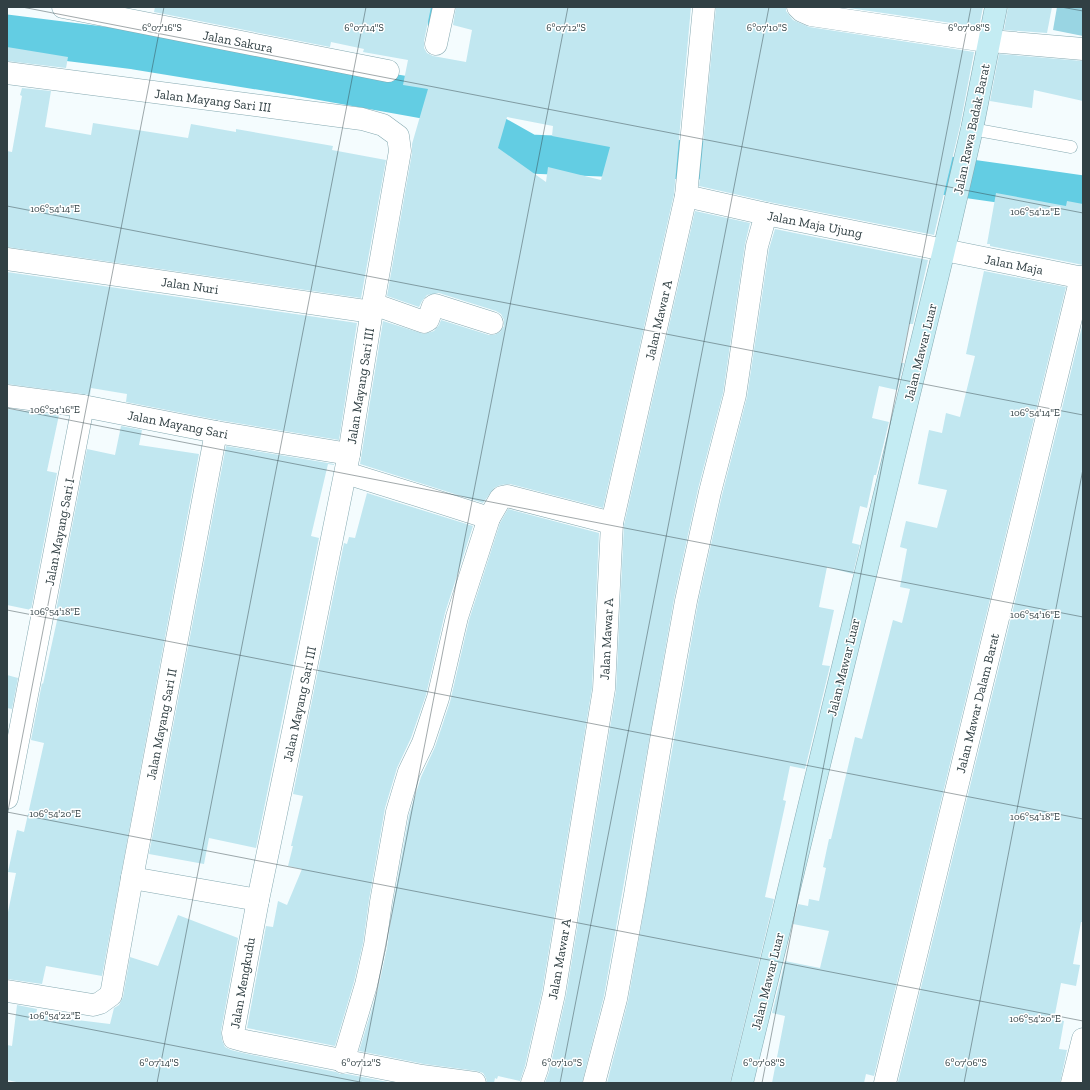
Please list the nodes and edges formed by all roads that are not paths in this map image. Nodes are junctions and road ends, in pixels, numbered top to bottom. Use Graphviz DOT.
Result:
graph roads {
  1 [pos="63,7"];
  2 [pos="444,7"];
  3 [pos="704,7"];
  4 [pos="798,7"];
  5 [pos="996,7"];
  6 [pos="990,41"];
  7 [pos="436,44"];
  8 [pos="1083,49"];
  9 [pos="388,71"];
  10 [pos="7,73"];
  11 [pos="972,129"];
  12 [pos="1071,147"];
  13 [pos="686,196"];
  14 [pos="766,214"];
  15 [pos="944,250"];
  16 [pos="7,259"];
  17 [pos="1082,278"];
  18 [pos="373,308"];
  19 [pos="492,323"];
  20 [pos="7,396"];
  21 [pos="83,406"];
  22 [pos="216,432"];
  23 [pos="347,464"];
  24 [pos="489,518"];
  25 [pos="612,523"];
  26 [pos="7,798"];
  27 [pos="132,878"];
  28 [pos="258,900"];
  29 [pos="7,991"];
  30 [pos="1083,1039"];
  31 [pos="343,1062"];
  32 [pos="474,1083"];
  33 [pos="532,1083"];
  34 [pos="594,1083"];
  35 [pos="742,1083"];
  36 [pos="885,1083"];
  37 [pos="1072,1083"];
  1 -- 9 [label="street, Jalan Sakura"];
  2 -- 7 [label="street"];
  3 -- 13 [label="street, Jalan Mawar A"];
  4 -- 6 [label="street"];
  5 -- 6 [label="street, Jalan Rawa Badak Barat"];
  6 -- 8 [label="street"];
  6 -- 11 [label="street, Jalan Rawa Badak Barat"];
  10 -- 18 [label="street, Jalan Mayang Sari III"];
  11 -- 12 [label="lane"];
  11 -- 15 [label="street, Jalan Rawa Badak Barat"];
  13 -- 14 [label="street, Jalan Maja Ujung"];
  13 -- 25 [label="street, Jalan Mawar A"];
  14 -- 15 [label="street, Jalan Maja Ujung"];
  14 -- 34 [label="street"];
  15 -- 17 [label="street, Jalan Maja"];
  15 -- 35 [label="street, Jalan Mawar Luar"];
  16 -- 18 [label="street, Jalan Nuri"];
  17 -- 36 [label="street, Jalan Mawar Dalam Barat"];
  18 -- 19 [label="street, Jalan Nuri"];
  18 -- 23 [label="street, Jalan Mayang Sari III"];
  20 -- 21 [label="street, Jalan Mayang Sari"];
  21 -- 22 [label="street, Jalan Mayang Sari"];
  21 -- 26 [label="street, Jalan Mayang Sari I"];
  22 -- 23 [label="street, Jalan Mayang Sari"];
  22 -- 27 [label="street, Jalan Mayang Sari II"];
  23 -- 24 [label="street, Jalan Mayang Sari"];
  23 -- 28 [label="street, Jalan Mayang Sari III"];
  24 -- 25 [label="street"];
  24 -- 31 [label="street"];
  25 -- 33 [label="street, Jalan Mawar A"];
  27 -- 28 [label="street"];
  27 -- 29 [label="street, Jalan Mayang Sari II"];
  28 -- 31 [label="street, Jalan Mengkudu"];
  30 -- 37 [label="street"];
  31 -- 32 [label="street, Jalan Mengkudu"];
}
